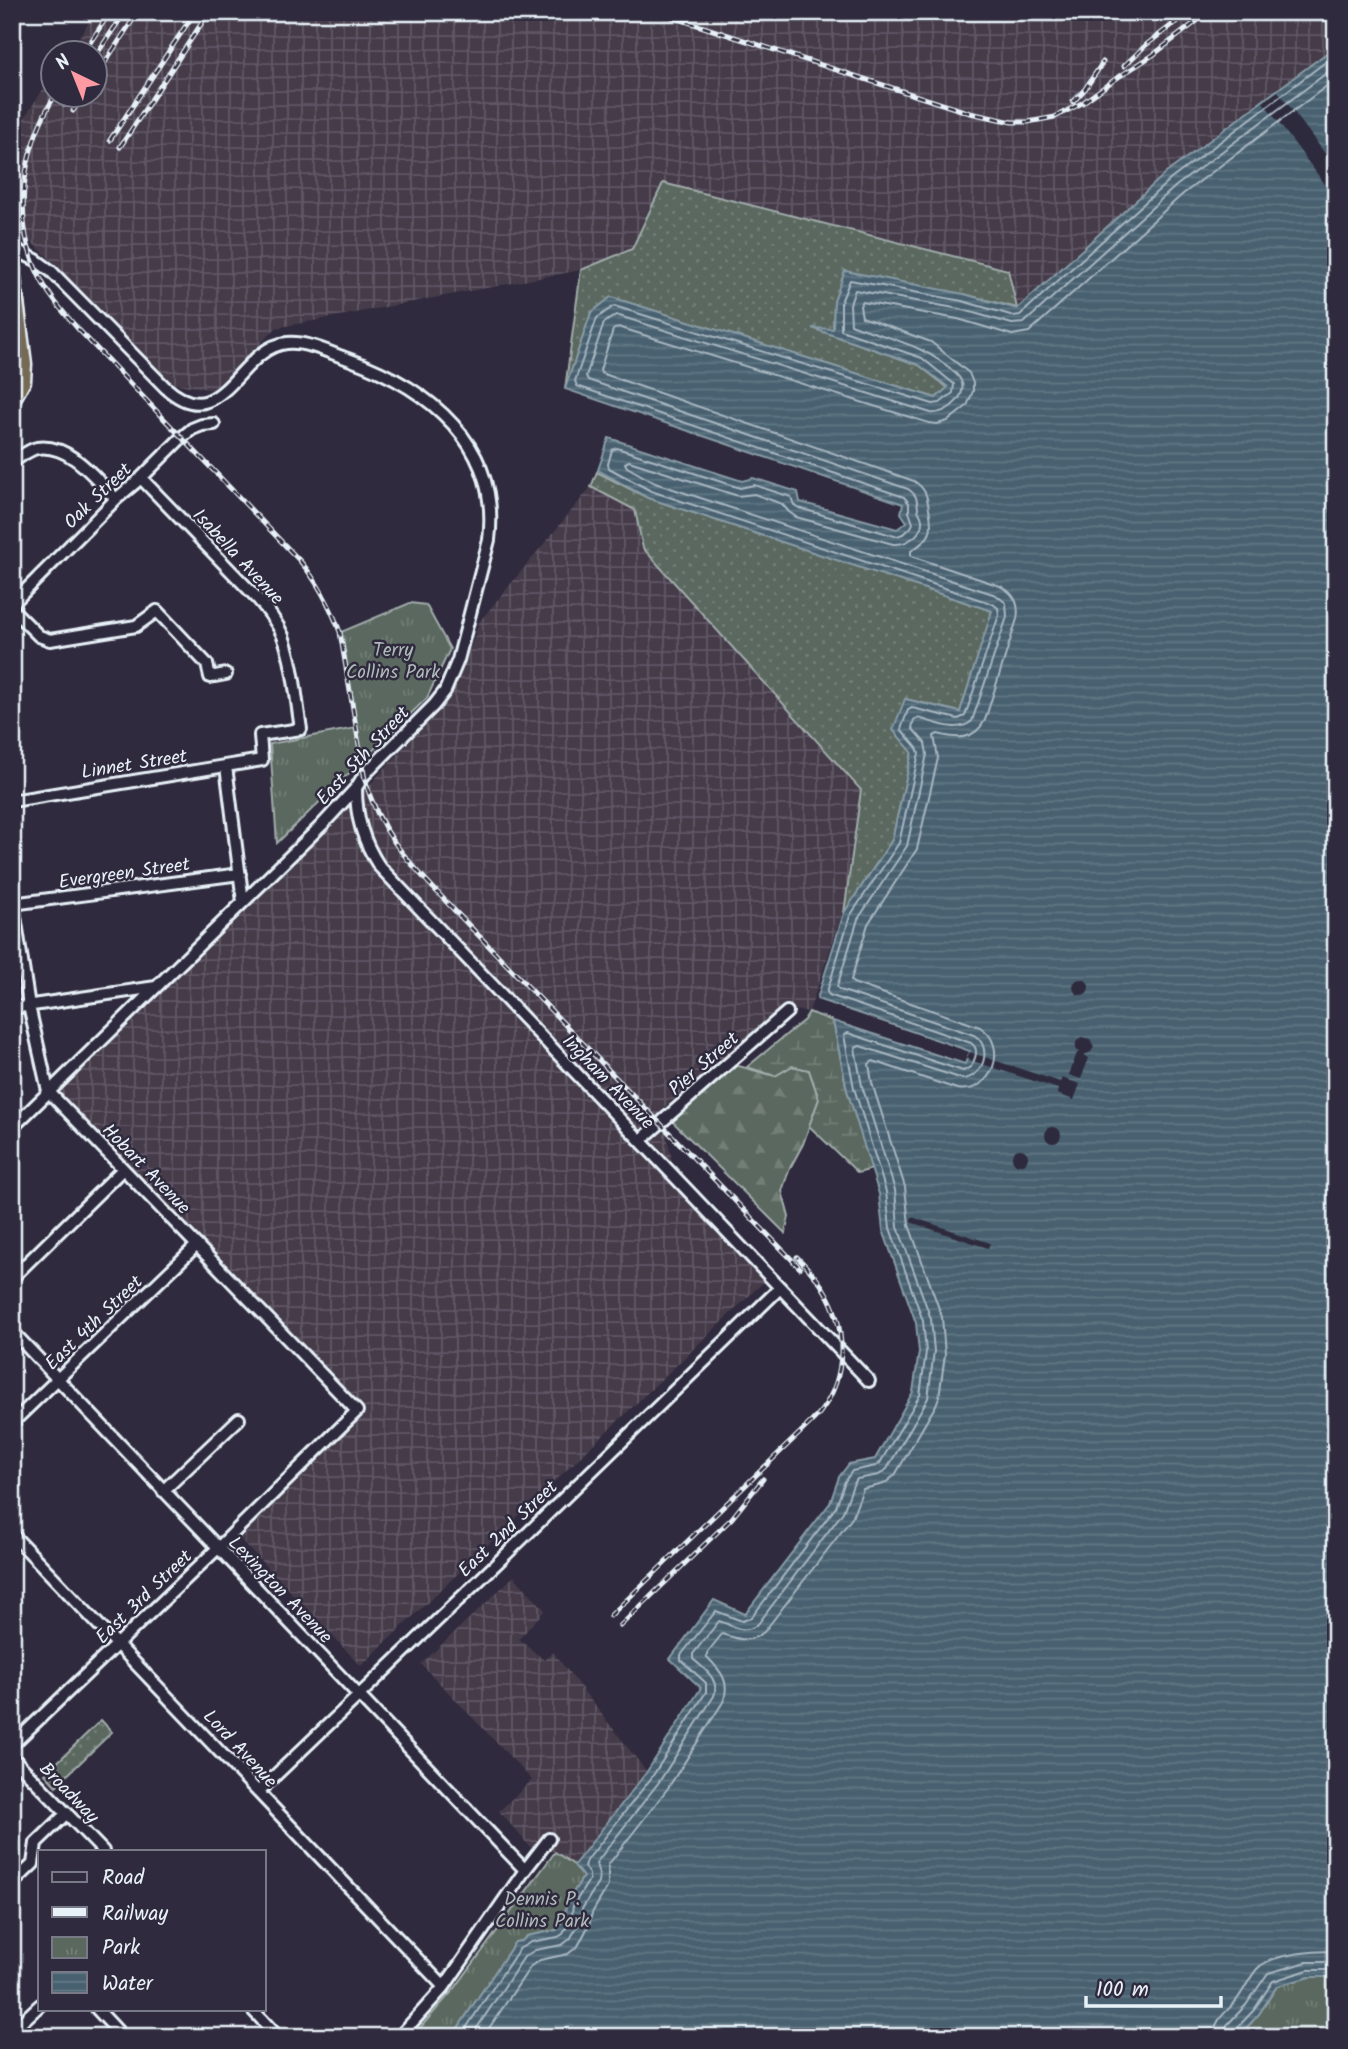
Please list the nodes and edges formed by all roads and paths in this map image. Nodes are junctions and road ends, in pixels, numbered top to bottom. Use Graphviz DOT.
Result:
graph roads {
  1 [pos="12,248"];
  2 [pos="12,278"];
  3 [pos="12,398"];
  4 [pos="214,424"];
  5 [pos="12,462"];
  6 [pos="141,478"];
  7 [pos="116,499"];
  8 [pos="12,607"];
  9 [pos="226,674"];
  10 [pos="262,760"];
  11 [pos="226,766"];
  12 [pos="356,788"];
  13 [pos="12,801"];
  14 [pos="240,874"];
  15 [pos="13,902"];
  16 [pos="243,902"];
  17 [pos="156,987"];
  18 [pos="29,1006"];
  19 [pos="12,1008"];
  20 [pos="787,1012"];
  21 [pos="48,1091"];
  22 [pos="32,1109"];
  23 [pos="12,1112"];
  24 [pos="12,1128"];
  25 [pos="641,1140"];
  26 [pos="123,1169"];
  27 [pos="197,1245"];
  28 [pos="12,1278"];
  29 [pos="780,1288"];
  30 [pos="12,1331"];
  31 [pos="57,1379"];
  32 [pos="869,1381"];
  33 [pos="357,1411"];
  34 [pos="239,1419"];
  35 [pos="12,1423"];
  36 [pos="163,1491"];
  37 [pos="12,1534"];
  38 [pos="218,1548"];
  39 [pos="118,1644"];
  40 [pos="358,1695"];
  41 [pos="12,1745"];
  42 [pos="12,1758"];
  43 [pos="258,1791"];
  44 [pos="67,1813"];
  45 [pos="549,1839"];
  46 [pos="102,1850"];
  47 [pos="525,1870"];
  48 [pos="12,1884"];
  49 [pos="444,1987"];
  50 [pos="38,2007"];
  51 [pos="98,2010"];
  52 [pos="253,2010"];
  53 [pos="12,2031"];
  54 [pos="123,2037"];
  55 [pos="278,2037"];
  56 [pos="399,2037"];
  1 -- 12 [label="street, East 5th Street"];
  2 -- 3 [label="highway"];
  4 -- 6 [label="street, Oak Street"];
  5 -- 7 [label="street"];
  6 -- 7 [label="street, Oak Street"];
  6 -- 10 [label="street, Isabella Avenue"];
  7 -- 8 [label="street, Oak Street"];
  8 -- 9 [label="street"];
  10 -- 11 [label="street, Linnet Street"];
  11 -- 13 [label="street, Linnet Street"];
  11 -- 14 [label="street"];
  12 -- 16 [label="street, East 5th Street"];
  12 -- 25 [label="street, Ingham Avenue"];
  14 -- 15 [label="street, Evergreen Street"];
  14 -- 16 [label="street"];
  15 -- 18 [label="street"];
  16 -- 17 [label="street, East 5th Street"];
  17 -- 18 [label="street"];
  17 -- 21 [label="street, East 5th Street"];
  18 -- 19 [label="street"];
  18 -- 21 [label="street"];
  20 -- 25 [label="street, Pier Street"];
  21 -- 22 [label="street, East 5th Street"];
  21 -- 26 [label="street, Hobart Avenue"];
  22 -- 23 [label="street"];
  22 -- 24 [label="street, East 5th Street"];
  25 -- 29 [label="street, Ingham Avenue"];
  26 -- 27 [label="street, Hobart Avenue"];
  26 -- 28 [label="street"];
  27 -- 31 [label="street, East 4th Street"];
  27 -- 33 [label="street, Hobart Avenue"];
  29 -- 32 [label="street, Ingham Avenue"];
  29 -- 40 [label="street, East 2nd Street"];
  30 -- 31 [label="street, Lexington Avenue"];
  31 -- 35 [label="street, East 4th Street"];
  31 -- 36 [label="street, Lexington Avenue"];
  33 -- 38 [label="street, East 3rd Street"];
  34 -- 36 [label="street"];
  36 -- 38 [label="street, Lexington Avenue"];
  37 -- 39 [label="street, Lord Avenue"];
  38 -- 39 [label="street, East 3rd Street"];
  38 -- 40 [label="street, Lexington Avenue"];
  39 -- 41 [label="street, East 3rd Street"];
  39 -- 43 [label="street, Lord Avenue"];
  40 -- 43 [label="street, East 2nd Street"];
  40 -- 47 [label="street, Lexington Avenue"];
  42 -- 44 [label="street, Broadway"];
  43 -- 49 [label="street, Lord Avenue"];
  44 -- 46 [label="street, Broadway"];
  44 -- 48 [label="street"];
  45 -- 47 [label="street"];
  47 -- 49 [label="street"];
  49 -- 56 [label="street"];
  50 -- 53 [label="street"];
  51 -- 54 [label="street"];
  52 -- 55 [label="street"];
}
